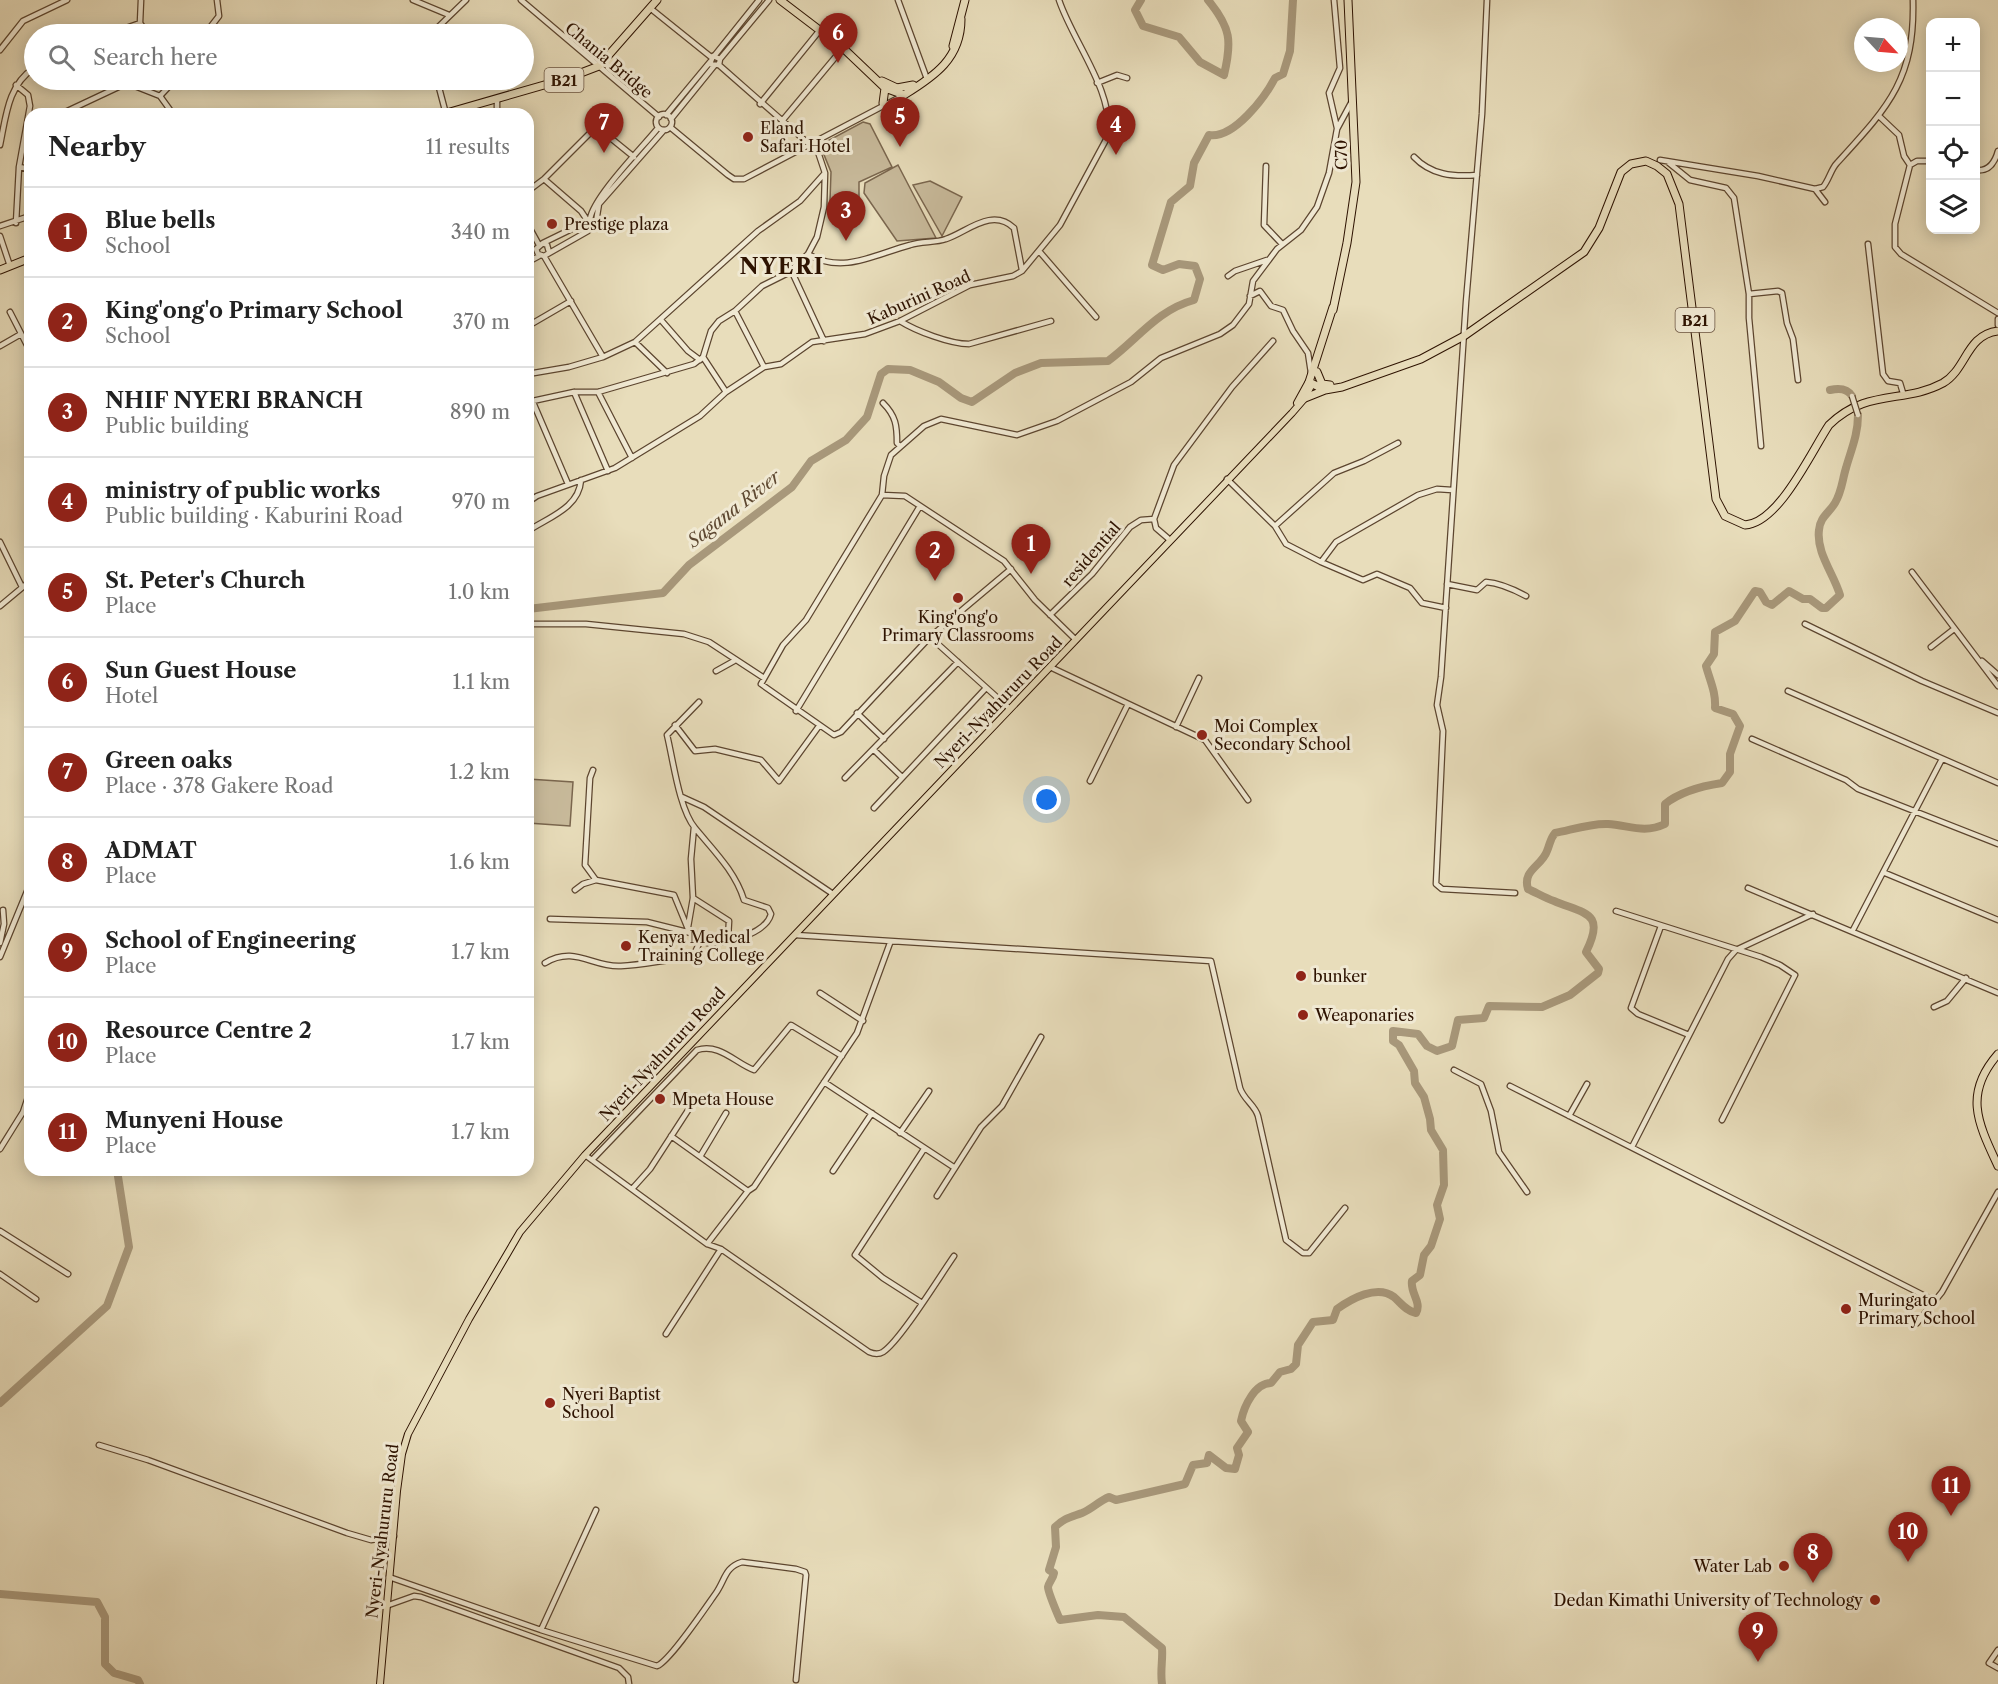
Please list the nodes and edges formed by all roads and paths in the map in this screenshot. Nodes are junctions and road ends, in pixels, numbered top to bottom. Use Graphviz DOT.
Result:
graph roads {
  1 [pos="67,0"];
  2 [pos="141,0"];
  3 [pos="217,0"];
  4 [pos="413,0"];
  5 [pos="466,0"];
  6 [pos="521,0"];
  7 [pos="657,0"];
  8 [pos="759,0"];
  9 [pos="769,0"];
  10 [pos="780,0"];
  11 [pos="787,0"];
  12 [pos="898,0"];
  13 [pos="966,0"];
  14 [pos="1059,0"];
  15 [pos="1334,0"];
  16 [pos="1348,0"];
  17 [pos="1487,0"];
  18 [pos="1913,0"];
  19 [pos="650,8"];
  20 [pos="798,12"];
  21 [pos="449,15"];
  22 [pos="140,23"];
  23 [pos="213,24"];
  24 [pos="440,24"];
  25 [pos="820,30"];
  26 [pos="843,48"];
  27 [pos="0,50"];
  28 [pos="715,61"];
  29 [pos="599,66"];
  30 [pos="872,75"];
  31 [pos="929,76"];
  32 [pos="24,77"];
  33 [pos="1127,78"];
  34 [pos="1097,84"];
  35 [pos="16,85"];
  36 [pos="911,86"];
  37 [pos="534,88"];
  38 [pos="885,88"];
  39 [pos="112,90"];
  40 [pos="145,90"];
  41 [pos="166,90"];
  42 [pos="439,90"];
  43 [pos="527,90"];
  44 [pos="901,94"];
  45 [pos="160,96"];
  46 [pos="497,100"];
  47 [pos="1353,101"];
  48 [pos="883,103"];
  49 [pos="760,104"];
  50 [pos="30,108"];
  51 [pos="74,108"];
  52 [pos="169,108"];
  53 [pos="444,108"];
  54 [pos="467,108"];
  55 [pos="497,108"];
  56 [pos="666,115"];
  57 [pos="659,117"];
  58 [pos="1880,117"];
  59 [pos="671,119"];
  60 [pos="854,120"];
  61 [pos="782,121"];
  62 [pos="670,128"];
  63 [pos="661,129"];
  64 [pos="1337,129"];
  65 [pos="24,139"];
  66 [pos="811,144"];
  67 [pos="0,145"];
  68 [pos="1998,151"];
  69 [pos="634,157"];
  70 [pos="1414,157"];
  71 [pos="1660,160"];
  72 [pos="1926,161"];
  73 [pos="1667,162"];
  74 [pos="1910,165"];
  75 [pos="1266,166"];
  76 [pos="19,167"];
  77 [pos="24,168"];
  78 [pos="1980,171"];
  79 [pos="825,173"];
  80 [pos="1477,175"];
  81 [pos="544,179"];
  82 [pos="534,186"];
  83 [pos="1815,189"];
  84 [pos="1825,202"];
  85 [pos="24,219"];
  86 [pos="589,221"];
  87 [pos="16,223"];
  88 [pos="0,226"];
  89 [pos="588,231"];
  90 [pos="0,236"];
  91 [pos="534,236"];
  92 [pos="1282,244"];
  93 [pos="1868,244"];
  94 [pos="540,246"];
  95 [pos="534,250"];
  96 [pos="1039,251"];
  97 [pos="549,252"];
  98 [pos="808,254"];
  99 [pos="542,256"];
  100 [pos="534,259"];
  101 [pos="1269,259"];
  102 [pos="24,260"];
  103 [pos="10,266"];
  104 [pos="0,270"];
  105 [pos="791,270"];
  106 [pos="1022,271"];
  107 [pos="1228,276"];
  108 [pos="1749,294"];
  109 [pos="1250,296"];
  110 [pos="571,301"];
  111 [pos="735,311"];
  112 [pos="10,312"];
  113 [pos="1998,313"];
  114 [pos="1096,317"];
  115 [pos="1998,319"];
  116 [pos="661,320"];
  117 [pos="900,321"];
  118 [pos="1051,321"];
  119 [pos="534,323"];
  120 [pos="1998,325"];
  121 [pos="1998,331"];
  122 [pos="21,334"];
  123 [pos="1464,336"];
  124 [pos="24,340"];
  125 [pos="824,340"];
  126 [pos="1273,341"];
  127 [pos="635,342"];
  128 [pos="0,346"];
  129 [pos="603,357"];
  130 [pos="702,358"];
  131 [pos="764,367"];
  132 [pos="534,373"];
  133 [pos="667,373"];
  134 [pos="1312,379"];
  135 [pos="1798,380"];
  136 [pos="1325,387"];
  137 [pos="574,392"];
  138 [pos="598,392"];
  139 [pos="726,392"];
  140 [pos="1903,393"];
  141 [pos="1852,396"];
  142 [pos="1305,398"];
  143 [pos="534,400"];
  144 [pos="883,403"];
  145 [pos="534,410"];
  146 [pos="1858,415"];
  147 [pos="1398,443"];
  148 [pos="1262,444"];
  149 [pos="900,446"];
  150 [pos="1761,446"];
  151 [pos="632,458"];
  152 [pos="608,471"];
  153 [pos="1227,479"];
  154 [pos="581,480"];
  155 [pos="568,484"];
  156 [pos="1452,490"];
  157 [pos="882,495"];
  158 [pos="534,499"];
  159 [pos="920,506"];
  160 [pos="1154,519"];
  161 [pos="1275,526"];
  162 [pos="534,527"];
  163 [pos="1170,540"];
  164 [pos="0,543"];
  165 [pos="1321,562"];
  166 [pos="1011,568"];
  167 [pos="1912,572"];
  168 [pos="1447,584"];
  169 [pos="22,587"];
  170 [pos="1526,596"];
  171 [pos="0,606"];
  172 [pos="1446,608"];
  173 [pos="1050,615"];
  174 [pos="534,624"];
  175 [pos="1805,624"];
  176 [pos="1954,629"];
  177 [pos="930,637"];
  178 [pos="1076,640"];
  179 [pos="1930,647"];
  180 [pos="1975,656"];
  181 [pos="734,661"];
  182 [pos="958,662"];
  183 [pos="1050,667"];
  184 [pos="717,671"];
  185 [pos="1998,675"];
  186 [pos="764,678"];
  187 [pos="1199,678"];
  188 [pos="1998,686"];
  189 [pos="986,688"];
  190 [pos="1788,691"];
  191 [pos="699,702"];
  192 [pos="1128,704"];
  193 [pos="1010,709"];
  194 [pos="796,711"];
  195 [pos="857,713"];
  196 [pos="1998,713"];
  197 [pos="675,725"];
  198 [pos="819,726"];
  199 [pos="1176,728"];
  200 [pos="884,739"];
  201 [pos="1752,739"];
  202 [pos="874,750"];
  203 [pos="1942,759"];
  204 [pos="593,770"];
  205 [pos="902,777"];
  206 [pos="844,778"];
  207 [pos="1090,781"];
  208 [pos="1998,783"];
  209 [pos="682,797"];
  210 [pos="1248,800"];
  211 [pos="874,808"];
  212 [pos="1915,811"];
  213 [pos="694,827"];
  214 [pos="1998,844"];
  215 [pos="1885,873"];
  216 [pos="596,880"];
  217 [pos="1748,888"];
  218 [pos="575,890"];
  219 [pos="1515,892"];
  220 [pos="833,894"];
  221 [pos="693,898"];
  222 [pos="24,899"];
  223 [pos="3,910"];
  224 [pos="1616,911"];
  225 [pos="1813,914"];
  226 [pos="550,919"];
  227 [pos="1998,920"];
  228 [pos="1661,926"];
  229 [pos="1854,930"];
  230 [pos="689,931"];
  231 [pos="795,935"];
  232 [pos="728,939"];
  233 [pos="701,940"];
  234 [pos="0,943"];
  235 [pos="890,943"];
  236 [pos="1736,950"];
  237 [pos="0,957"];
  238 [pos="544,963"];
  239 [pos="1966,978"];
  240 [pos="820,993"];
  241 [pos="1998,993"];
  242 [pos="1934,1007"];
  243 [pos="863,1021"];
  244 [pos="1689,1035"];
  245 [pos="1041,1037"];
  246 [pos="1998,1054"];
  247 [pos="842,1056"];
  248 [pos="1455,1070"];
  249 [pos="824,1082"];
  250 [pos="1587,1084"];
  251 [pos="1510,1086"];
  252 [pos="929,1091"];
  253 [pos="696,1098"];
  254 [pos="24,1109"];
  255 [pos="726,1113"];
  256 [pos="872,1113"];
  257 [pos="1569,1116"];
  258 [pos="1722,1120"];
  259 [pos="900,1133"];
  260 [pos="671,1136"];
  261 [pos="1632,1147"];
  262 [pos="0,1149"];
  263 [pos="924,1149"];
  264 [pos="585,1155"];
  265 [pos="701,1155"];
  266 [pos="592,1160"];
  267 [pos="1998,1166"];
  268 [pos="955,1168"];
  269 [pos="833,1171"];
  270 [pos="632,1189"];
  271 [pos="748,1191"];
  272 [pos="1527,1192"];
  273 [pos="1998,1192"];
  274 [pos="937,1196"];
  275 [pos="1345,1208"];
  276 [pos="0,1231"];
  277 [pos="707,1244"];
  278 [pos="721,1249"];
  279 [pos="954,1256"];
  280 [pos="0,1274"];
  281 [pos="68,1274"];
  282 [pos="36,1299"];
  283 [pos="1935,1301"];
  284 [pos="922,1303"];
  285 [pos="1917,1323"];
  286 [pos="666,1334"];
  287 [pos="99,1445"];
  288 [pos="596,1510"];
  289 [pos="394,1536"];
  290 [pos="389,1578"];
  291 [pos="386,1606"];
  292 [pos="541,1630"];
  293 [pos="1998,1650"];
  294 [pos="1998,1668"];
  295 [pos="796,1680"];
  296 [pos="380,1684"];
  297 [pos="629,1684"];
  1 -- 27 [label="street"];
  2 -- 22 [label="street"];
  3 -- 23 [label="street"];
  4 -- 21 [label="street"];
  5 -- 21 [label="street"];
  6 -- 29 [label="street, Chania Bridge"];
  7 -- 19 [label="highway, B21"];
  8 -- 28 [label="street"];
  9 -- 28 [label="street"];
  10 -- 20 [label="highway"];
  11 -- 20 [label="highway"];
  12 -- 31 [label="street"];
  13 -- 31 [label="highway"];
  14 -- 34 [label="street"];
  15 -- 64 [label="street"];
  16 -- 47 [label="highway, C70"];
  17 -- 80 [label="street"];
  18 -- 58 [label="street"];
  19 -- 28 [label="street"];
  19 -- 29 [label="highway, B21"];
  20 -- 25 [label="highway"];
  21 -- 24 [label="street"];
  25 -- 26 [label="highway"];
  25 -- 49 [label="street"];
  26 -- 30 [label="highway"];
  26 -- 61 [label="street"];
  28 -- 49 [label="street"];
  28 -- 56 [label="street"];
  28 -- 59 [label="street"];
  29 -- 37 [label="highway, B21"];
  29 -- 57 [label="street, Chania Bridge"];
  30 -- 36 [label="highway"];
  30 -- 38 [label="highway"];
  31 -- 36 [label="highway"];
  31 -- 44 [label="highway"];
  32 -- 35 [label="street"];
  33 -- 34 [label="street"];
  34 -- 96 [label="street"];
  35 -- 50 [label="street"];
  35 -- 67 [label="street"];
  36 -- 44 [label="street"];
  38 -- 44 [label="highway"];
  38 -- 48 [label="highway"];
  39 -- 51 [label="street"];
  40 -- 45 [label="street"];
  41 -- 45 [label="street"];
  42 -- 53 [label="street"];
  43 -- 46 [label="highway, B21"];
  44 -- 48 [label="street"];
  44 -- 60 [label="street"];
  45 -- 52 [label="street"];
  46 -- 54 [label="highway, B21"];
  46 -- 55 [label="street"];
  47 -- 64 [label="street"];
  47 -- 134 [label="highway, C70"];
  48 -- 60 [label="street"];
  49 -- 61 [label="street"];
  56 -- 57 [label="street"];
  56 -- 59 [label="street"];
  57 -- 63 [label="street"];
  58 -- 74 [label="street"];
  58 -- 83 [label="street"];
  59 -- 62 [label="street"];
  60 -- 66 [label="street"];
  61 -- 66 [label="street"];
  62 -- 63 [label="street"];
  62 -- 66 [label="street"];
  63 -- 69 [label="street"];
  63 -- 86 [label="street"];
  64 -- 92 [label="street"];
  65 -- 76 [label="street"];
  66 -- 79 [label="street"];
  68 -- 78 [label="street"];
  69 -- 81 [label="street"];
  69 -- 86 [label="street"];
  70 -- 80 [label="street"];
  71 -- 73 [label="street"];
  72 -- 74 [label="street"];
  73 -- 83 [label="street"];
  73 -- 108 [label="street"];
  74 -- 113 [label="street"];
  75 -- 92 [label="street"];
  76 -- 77 [label="street"];
  76 -- 87 [label="street"];
  79 -- 98 [label="street"];
  79 -- 116 [label="street"];
  80 -- 123 [label="street"];
  81 -- 82 [label="street"];
  81 -- 86 [label="street"];
  83 -- 84 [label="street"];
  85 -- 87 [label="street"];
  86 -- 89 [label="street"];
  86 -- 89 [label="street"];
  86 -- 94 [label="street"];
  87 -- 88 [label="street"];
  89 -- 97 [label="street"];
  90 -- 103 [label="street"];
  91 -- 94 [label="street"];
  92 -- 101 [label="street"];
  93 -- 140 [label="street"];
  94 -- 95 [label="street"];
  94 -- 97 [label="street"];
  94 -- 99 [label="street"];
  96 -- 106 [label="street"];
  96 -- 114 [label="street"];
  97 -- 99 [label="street"];
  98 -- 105 [label="street"];
  98 -- 106 [label="street"];
  99 -- 100 [label="street"];
  99 -- 110 [label="street"];
  101 -- 107 [label="street"];
  101 -- 109 [label="street"];
  102 -- 103 [label="highway"];
  103 -- 104 [label="highway"];
  105 -- 111 [label="street"];
  105 -- 125 [label="street"];
  106 -- 117 [label="street, Kaburini Road"];
  108 -- 135 [label="street"];
  108 -- 150 [label="street"];
  109 -- 134 [label="street"];
  109 -- 149 [label="street"];
  110 -- 119 [label="street"];
  110 -- 129 [label="street"];
  111 -- 130 [label="street"];
  111 -- 131 [label="street"];
  112 -- 122 [label="street"];
  115 -- 120 [label="street"];
  116 -- 127 [label="street"];
  116 -- 130 [label="street"];
  117 -- 118 [label="street"];
  117 -- 125 [label="street, Kaburini Road"];
  121 -- 140 [label="highway, B21"];
  122 -- 124 [label="street"];
  122 -- 128 [label="street"];
  123 -- 136 [label="highway, B21"];
  123 -- 140 [label="highway, B21"];
  123 -- 156 [label="street"];
  125 -- 131 [label="street, Kaburini Road"];
  126 -- 160 [label="street"];
  127 -- 129 [label="street"];
  127 -- 133 [label="street"];
  129 -- 132 [label="street"];
  130 -- 133 [label="street"];
  130 -- 139 [label="street"];
  131 -- 139 [label="street, Kaburini Road"];
  133 -- 138 [label="street"];
  134 -- 136 [label="highway"];
  134 -- 136 [label="highway"];
  134 -- 142 [label="main road, Nyeri-Nyahururu Road"];
  134 -- 148 [label="main road, Nyeri-Nyahururu Road"];
  136 -- 142 [label="highway, B21"];
  137 -- 138 [label="street"];
  137 -- 143 [label="street"];
  137 -- 152 [label="street"];
  138 -- 151 [label="street"];
  139 -- 151 [label="street, Kaburini Road"];
  141 -- 146 [label="street, bridge"];
  142 -- 148 [label="main road, Nyeri-Nyahururu Road"];
  144 -- 149 [label="street"];
  145 -- 155 [label="street"];
  147 -- 161 [label="street"];
  148 -- 153 [label="main road, Nyeri-Nyahururu Road"];
  149 -- 157 [label="street"];
  151 -- 152 [label="street, Kaburini Road"];
  152 -- 154 [label="street, Kaburini Road"];
  153 -- 161 [label="street"];
  153 -- 163 [label="main road, Nyeri-Nyahururu Road"];
  154 -- 155 [label="street, Kaburini Road"];
  154 -- 162 [label="street"];
  155 -- 158 [label="street, Kaburini Road"];
  156 -- 165 [label="street"];
  156 -- 168 [label="street"];
  157 -- 159 [label="street"];
  157 -- 186 [label="street"];
  159 -- 166 [label="street"];
  159 -- 194 [label="street"];
  160 -- 163 [label="street"];
  160 -- 173 [label="street, residential"];
  161 -- 165 [label="street"];
  163 -- 178 [label="main road, Nyeri-Nyahururu Road"];
  164 -- 169 [label="street"];
  165 -- 172 [label="street"];
  166 -- 173 [label="street"];
  166 -- 177 [label="street"];
  167 -- 176 [label="street"];
  168 -- 170 [label="street"];
  168 -- 172 [label="street"];
  169 -- 171 [label="street"];
  172 -- 219 [label="street"];
  173 -- 178 [label="street"];
  174 -- 181 [label="street"];
  175 -- 196 [label="street"];
  176 -- 179 [label="street"];
  176 -- 180 [label="street"];
  177 -- 182 [label="street"];
  177 -- 195 [label="street"];
  178 -- 183 [label="main road, Nyeri-Nyahururu Road"];
  180 -- 185 [label="street"];
  180 -- 188 [label="street"];
  181 -- 184 [label="street"];
  181 -- 186 [label="street"];
  182 -- 189 [label="street"];
  182 -- 200 [label="street"];
  183 -- 192 [label="street"];
  183 -- 193 [label="main road, Nyeri-Nyahururu Road"];
  186 -- 194 [label="street"];
  187 -- 199 [label="street"];
  189 -- 193 [label="street"];
  189 -- 205 [label="street"];
  190 -- 203 [label="street"];
  191 -- 197 [label="street"];
  192 -- 199 [label="street"];
  192 -- 207 [label="street"];
  193 -- 220 [label="main road, Nyeri-Nyahururu Road"];
  194 -- 198 [label="street"];
  195 -- 198 [label="street"];
  195 -- 200 [label="street"];
  197 -- 198 [label="street"];
  197 -- 209 [label="street"];
  199 -- 210 [label="street"];
  200 -- 202 [label="street"];
  201 -- 212 [label="street"];
  202 -- 205 [label="street"];
  202 -- 206 [label="street"];
  203 -- 208 [label="street"];
  203 -- 212 [label="street"];
  204 -- 216 [label="street"];
  205 -- 211 [label="street"];
  209 -- 213 [label="street"];
  209 -- 220 [label="street"];
  212 -- 214 [label="street"];
  212 -- 215 [label="street"];
  213 -- 221 [label="street"];
  213 -- 232 [label="street"];
  215 -- 227 [label="street"];
  215 -- 229 [label="street"];
  216 -- 218 [label="street"];
  216 -- 230 [label="street"];
  217 -- 225 [label="street"];
  220 -- 231 [label="main road, Nyeri-Nyahururu Road"];
  221 -- 230 [label="street"];
  221 -- 232 [label="street"];
  222 -- 237 [label="street"];
  223 -- 234 [label="street"];
  224 -- 228 [label="street"];
  225 -- 229 [label="street"];
  225 -- 236 [label="street"];
  226 -- 230 [label="street"];
  228 -- 236 [label="street"];
  228 -- 244 [label="street"];
  229 -- 239 [label="street"];
  230 -- 233 [label="street"];
  231 -- 235 [label="street"];
  231 -- 264 [label="main road, Nyeri-Nyahururu Road"];
  232 -- 233 [label="street"];
  233 -- 238 [label="street"];
  235 -- 243 [label="street"];
  235 -- 275 [label="street"];
  236 -- 244 [label="street"];
  236 -- 258 [label="street"];
  239 -- 241 [label="street"];
  239 -- 242 [label="street"];
  240 -- 243 [label="street"];
  243 -- 247 [label="street"];
  244 -- 261 [label="street"];
  245 -- 268 [label="street"];
  246 -- 267 [label="highway"];
  247 -- 249 [label="street"];
  247 -- 266 [label="street"];
  248 -- 272 [label="street"];
  249 -- 256 [label="street"];
  249 -- 271 [label="street"];
  250 -- 257 [label="street"];
  251 -- 257 [label="street"];
  252 -- 259 [label="street"];
  253 -- 260 [label="street"];
  254 -- 262 [label="street"];
  255 -- 265 [label="street"];
  256 -- 259 [label="street"];
  256 -- 269 [label="street"];
  257 -- 261 [label="street"];
  259 -- 263 [label="street"];
  260 -- 265 [label="street"];
  260 -- 270 [label="street"];
  261 -- 283 [label="street"];
  263 -- 268 [label="street"];
  263 -- 284 [label="street"];
  264 -- 266 [label="street"];
  264 -- 289 [label="main road, Nyeri-Nyahururu Road"];
  265 -- 271 [label="street"];
  266 -- 270 [label="street"];
  268 -- 274 [label="street"];
  270 -- 277 [label="street"];
  271 -- 277 [label="street"];
  273 -- 283 [label="street"];
  276 -- 281 [label="street"];
  277 -- 278 [label="street"];
  278 -- 284 [label="street"];
  278 -- 286 [label="street"];
  279 -- 284 [label="street"];
  280 -- 282 [label="street"];
  283 -- 285 [label="street"];
  287 -- 289 [label="street"];
  288 -- 292 [label="street"];
  289 -- 290 [label="main road, Nyeri-Nyahururu Road"];
  290 -- 291 [label="main road, Nyeri-Nyahururu Road"];
  290 -- 292 [label="street"];
  291 -- 296 [label="main road, Nyeri-Nyahururu Road"];
  291 -- 297 [label="street"];
  292 -- 295 [label="street"];
  293 -- 294 [label="street"];
}
